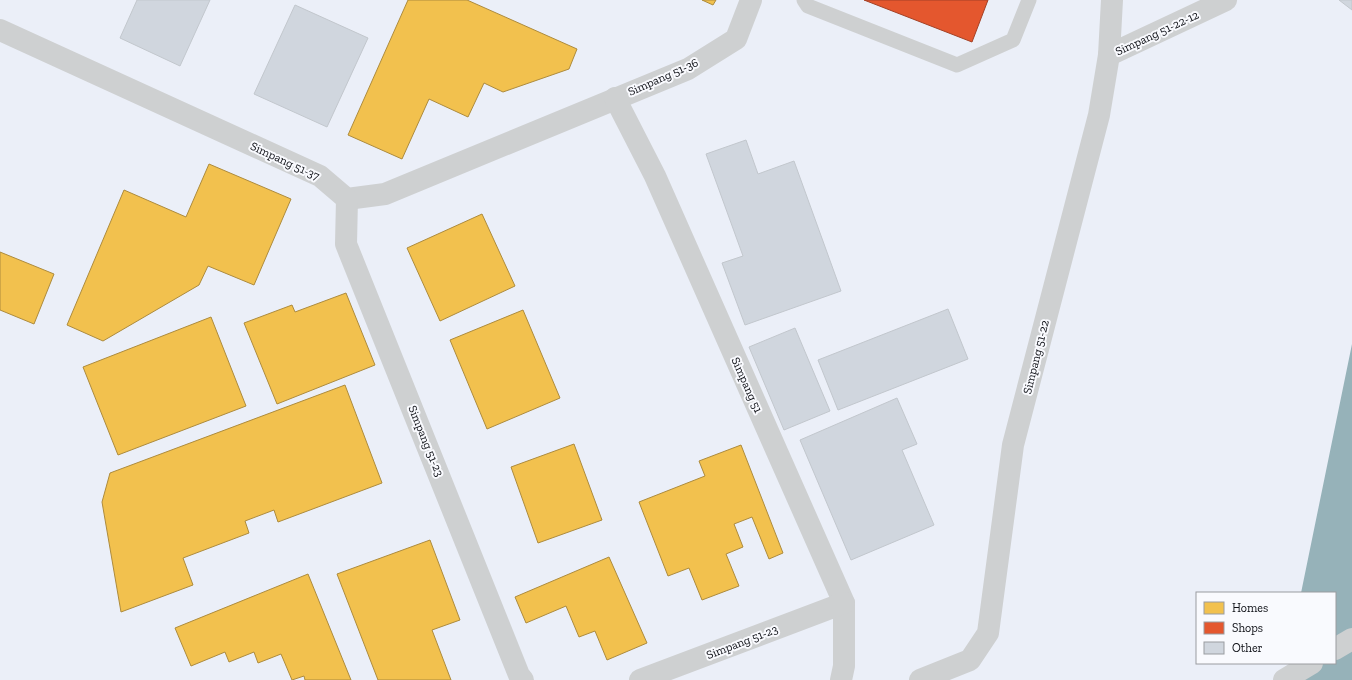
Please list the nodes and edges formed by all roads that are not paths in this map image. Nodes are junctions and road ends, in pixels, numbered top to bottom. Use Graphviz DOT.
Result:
graph roads {
  1 [pos="751,0"];
  2 [pos="804,0"];
  3 [pos="1029,0"];
  4 [pos="1112,0"];
  5 [pos="1226,0"];
  6 [pos="0,30"];
  7 [pos="1109,55"];
  8 [pos="615,98"];
  9 [pos="347,200"];
  10 [pos="844,603"];
  11 [pos="1352,639"];
  12 [pos="1336,648"];
  13 [pos="1310,664"];
  14 [pos="523,680"];
  15 [pos="640,680"];
  16 [pos="841,680"];
  17 [pos="920,680"];
  18 [pos="1284,680"];
  1 -- 8 [label="street, Simpang 51-36"];
  2 -- 3 [label="lane"];
  4 -- 7 [label="street, Simpang 51-22"];
  5 -- 7 [label="street, Simpang 51-22-12"];
  6 -- 9 [label="street, Simpang 51-37"];
  7 -- 17 [label="street, Simpang 51-22"];
  8 -- 9 [label="street"];
  8 -- 10 [label="street, Simpang 51"];
  9 -- 14 [label="street, Simpang 51-23"];
  10 -- 15 [label="street, Simpang 51-23"];
  10 -- 16 [label="street, Simpang 51"];
  11 -- 12 [label="street"];
  13 -- 18 [label="street"];
}
